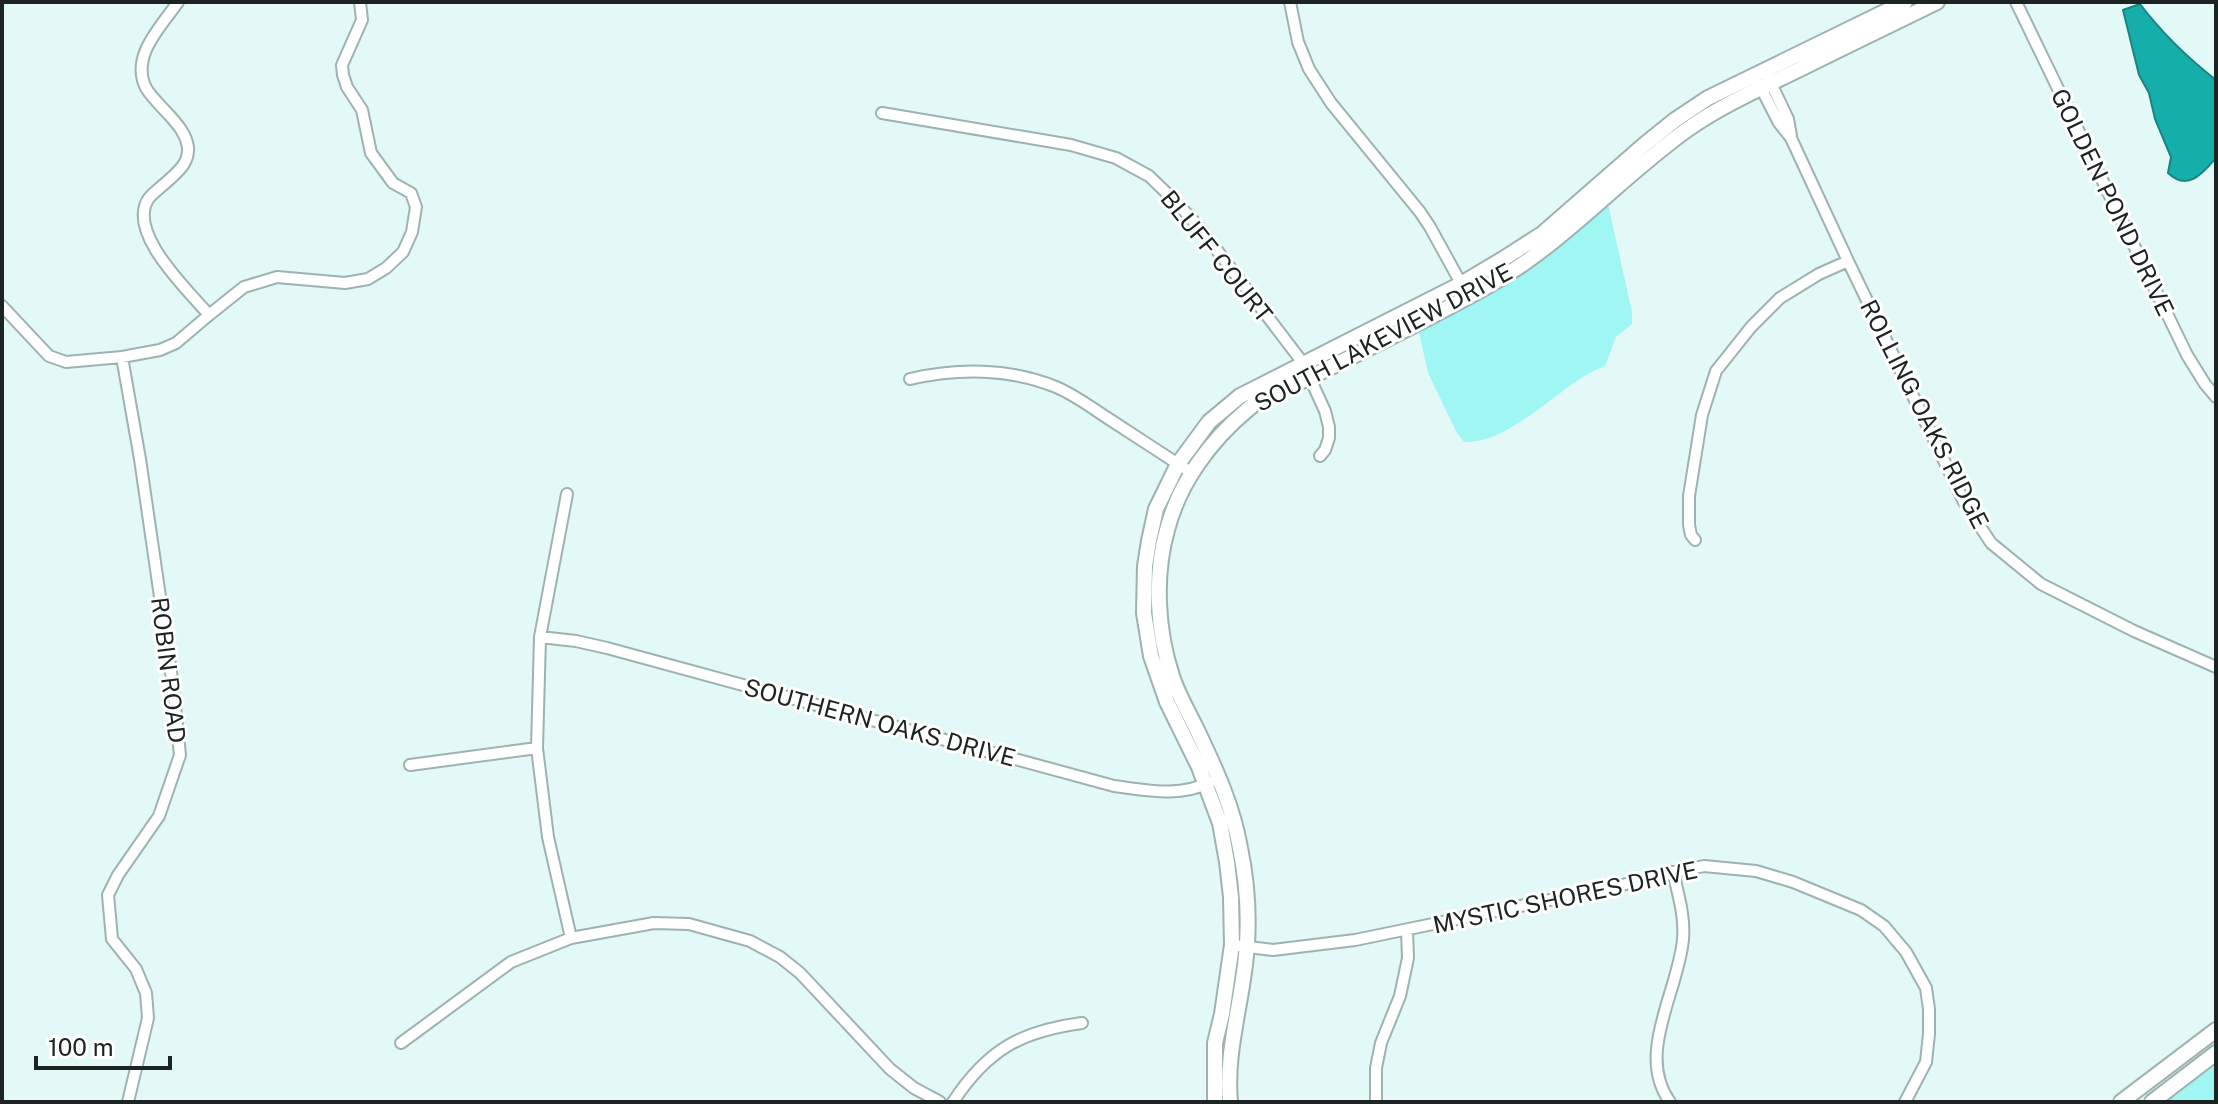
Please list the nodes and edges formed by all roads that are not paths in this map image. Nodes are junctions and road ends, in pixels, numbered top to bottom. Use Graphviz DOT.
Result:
graph roads {
  1 [pos="178,2"];
  2 [pos="360,2"];
  3 [pos="1290,2"];
  4 [pos="1905,2"];
  5 [pos="1937,2"];
  6 [pos="2016,2"];
  7 [pos="1763,79"];
  8 [pos="882,113"];
  9 [pos="1848,261"];
  10 [pos="1464,290"];
  11 [pos="2,306"];
  12 [pos="209,315"];
  13 [pos="122,357"];
  14 [pos="1303,363"];
  15 [pos="1309,378"];
  16 [pos="910,379"];
  17 [pos="2216,397"];
  18 [pos="1320,456"];
  19 [pos="1178,464"];
  20 [pos="1192,473"];
  21 [pos="567,494"];
  22 [pos="1695,540"];
  23 [pos="540,637"];
  24 [pos="2216,667"];
  25 [pos="537,748"];
  26 [pos="410,765"];
  27 [pos="1212,781"];
  28 [pos="1673,872"];
  29 [pos="1407,930"];
  30 [pos="571,938"];
  31 [pos="1239,946"];
  32 [pos="1082,1023"];
  33 [pos="2216,1030"];
  34 [pos="401,1043"];
  35 [pos="2216,1053"];
  36 [pos="128,1102"];
  37 [pos="940,1102"];
  38 [pos="953,1102"];
  39 [pos="1215,1102"];
  40 [pos="1230,1102"];
  41 [pos="1376,1102"];
  42 [pos="1670,1102"];
  43 [pos="1905,1102"];
  44 [pos="2121,1102"];
  45 [pos="2152,1102"];
  1 -- 12 [label="street"];
  2 -- 12 [label="street"];
  3 -- 10 [label="street"];
  4 -- 7 [label="street, SOUTH LAKEVIEW DRIVE"];
  5 -- 7 [label="street, SOUTH LAKEVIEW DRIVE"];
  6 -- 17 [label="street, GOLDEN POND DRIVE"];
  7 -- 9 [label="street, ROLLING OAKS RIDGE"];
  7 -- 10 [label="street, SOUTH LAKEVIEW DRIVE"];
  8 -- 14 [label="street, BLUFF COURT"];
  9 -- 22 [label="street"];
  9 -- 24 [label="street, ROLLING OAKS RIDGE"];
  10 -- 14 [label="street, SOUTH LAKEVIEW DRIVE"];
  10 -- 15 [label="street, SOUTH LAKEVIEW DRIVE"];
  11 -- 13 [label="street"];
  12 -- 13 [label="street"];
  13 -- 36 [label="street, ROBIN ROAD"];
  14 -- 15 [label="street, BLUFF COURT"];
  14 -- 19 [label="street, SOUTH LAKEVIEW DRIVE"];
  15 -- 18 [label="street, BLUFF COURT"];
  15 -- 20 [label="street, SOUTH LAKEVIEW DRIVE"];
  16 -- 19 [label="street"];
  19 -- 20 [label="street"];
  19 -- 27 [label="street, SOUTH LAKEVIEW DRIVE"];
  20 -- 27 [label="street, SOUTH LAKEVIEW DRIVE"];
  21 -- 23 [label="street"];
  23 -- 25 [label="street"];
  23 -- 27 [label="street, SOUTHERN OAKS DRIVE"];
  25 -- 26 [label="street"];
  25 -- 30 [label="street"];
  27 -- 31 [label="street, SOUTH LAKEVIEW DRIVE"];
  28 -- 29 [label="street, MYSTIC SHORES DRIVE"];
  28 -- 42 [label="street"];
  28 -- 43 [label="street, MYSTIC SHORES DRIVE"];
  29 -- 31 [label="street, MYSTIC SHORES DRIVE"];
  29 -- 41 [label="street"];
  30 -- 34 [label="street"];
  30 -- 37 [label="street"];
  31 -- 39 [label="street, SOUTH LAKEVIEW DRIVE"];
  31 -- 40 [label="street, SOUTH LAKEVIEW DRIVE"];
  32 -- 38 [label="street"];
  33 -- 44 [label="street"];
  35 -- 45 [label="street"];
}
